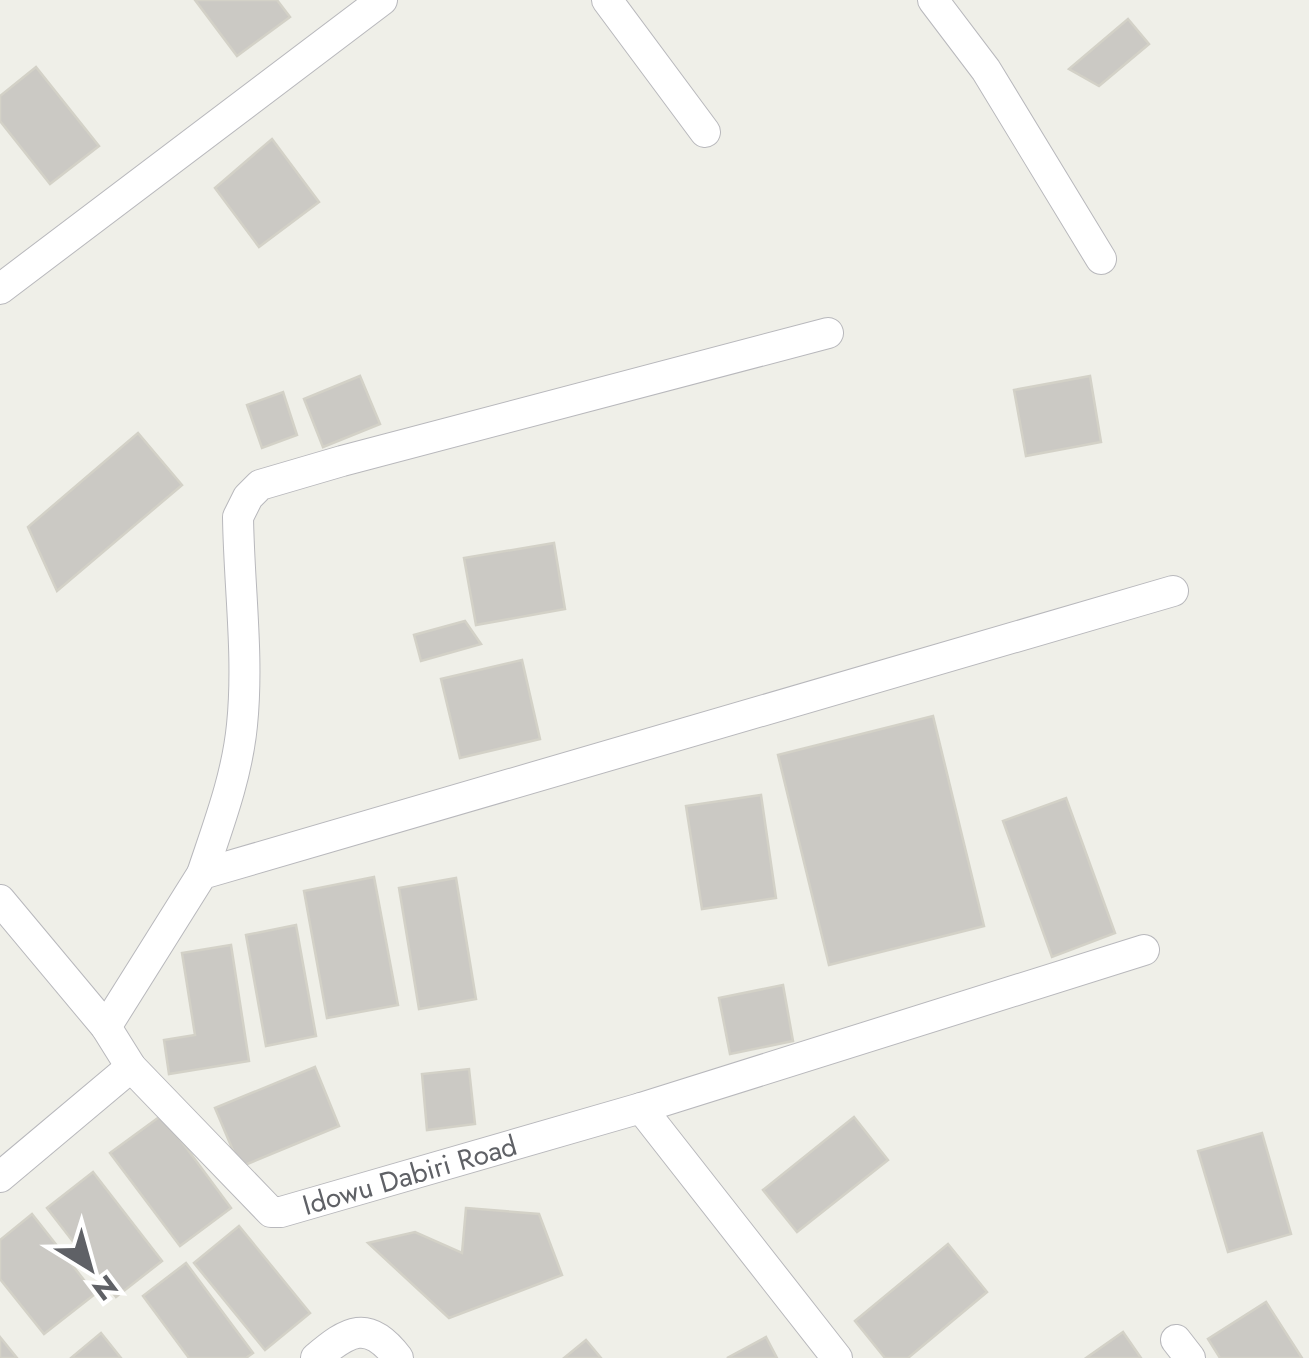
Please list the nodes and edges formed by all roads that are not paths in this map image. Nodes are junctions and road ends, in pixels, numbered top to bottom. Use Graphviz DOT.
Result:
graph roads {
  1 [pos="382,0"];
  2 [pos="607,0"];
  3 [pos="933,0"];
  4 [pos="705,132"];
  5 [pos="1101,258"];
  6 [pos="0,289"];
  7 [pos="828,333"];
  8 [pos="1173,591"];
  9 [pos="202,874"];
  10 [pos="0,900"];
  11 [pos="1144,950"];
  12 [pos="106,1027"];
  13 [pos="132,1067"];
  14 [pos="641,1108"];
  15 [pos="0,1177"];
  16 [pos="316,1358"];
  17 [pos="398,1358"];
  18 [pos="837,1358"];
  1 -- 6 [label="street"];
  2 -- 4 [label="street"];
  3 -- 5 [label="street"];
  7 -- 9 [label="street"];
  8 -- 9 [label="street"];
  9 -- 12 [label="street"];
  10 -- 12 [label="street, Idowu Dabiri Road"];
  11 -- 14 [label="street"];
  12 -- 13 [label="street, Idowu Dabiri Road"];
  13 -- 14 [label="street, Idowu Dabiri Road"];
  13 -- 15 [label="street"];
  14 -- 18 [label="street"];
  16 -- 17 [label="street"];
}
